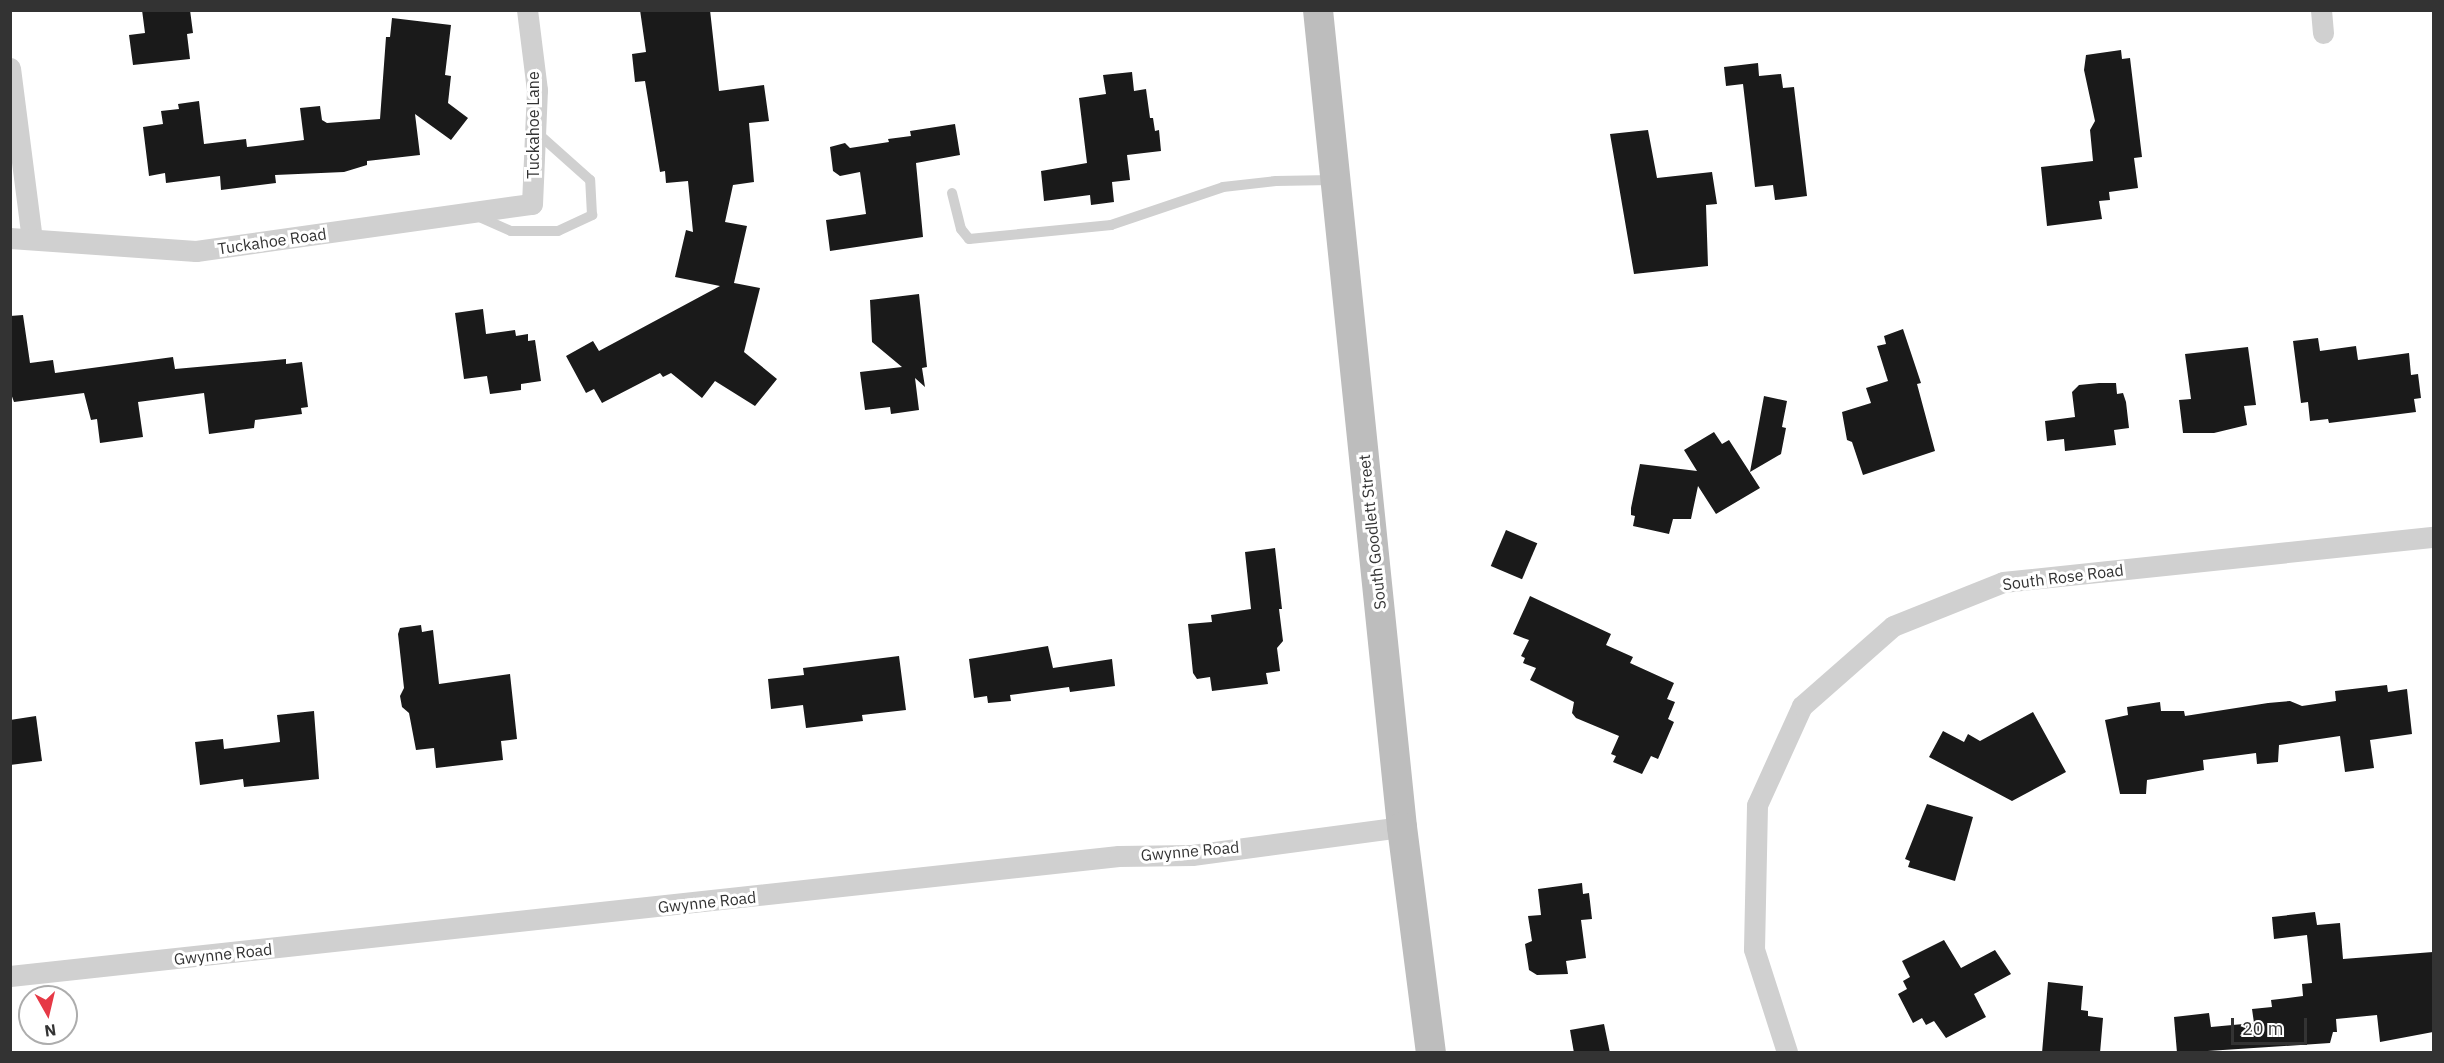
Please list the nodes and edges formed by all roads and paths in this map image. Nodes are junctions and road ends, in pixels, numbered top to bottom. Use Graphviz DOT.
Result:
graph roads {
  1 [pos="527,10"];
  2 [pos="1318,10"];
  3 [pos="2321,10"];
  4 [pos="2324,33"];
  5 [pos="10,68"];
  6 [pos="535,131"];
  7 [pos="1336,180"];
  8 [pos="952,193"];
  9 [pos="532,204"];
  10 [pos="470,213"];
  11 [pos="10,238"];
  12 [pos="32,239"];
  13 [pos="2433,537"];
  14 [pos="1402,827"];
  15 [pos="10,976"];
  16 [pos="1431,1053"];
  17 [pos="1787,1053"];
  1 -- 6 [label="street, Tuckahoe Lane"];
  2 -- 7 [label="main road, South Goodlett Street"];
  3 -- 4 [label="street"];
  5 -- 12 [label="street"];
  6 -- 9 [label="street, Tuckahoe Lane"];
  6 -- 10 [label="lane"];
  7 -- 8 [label="lane"];
  7 -- 14 [label="main road, South Goodlett Street"];
  9 -- 10 [label="street, Tuckahoe Road"];
  10 -- 12 [label="street, Tuckahoe Road"];
  11 -- 12 [label="street, Tuckahoe Road"];
  13 -- 17 [label="street, South Rose Road"];
  14 -- 15 [label="street, Gwynne Road"];
  14 -- 16 [label="main road, South Goodlett Street"];
}
